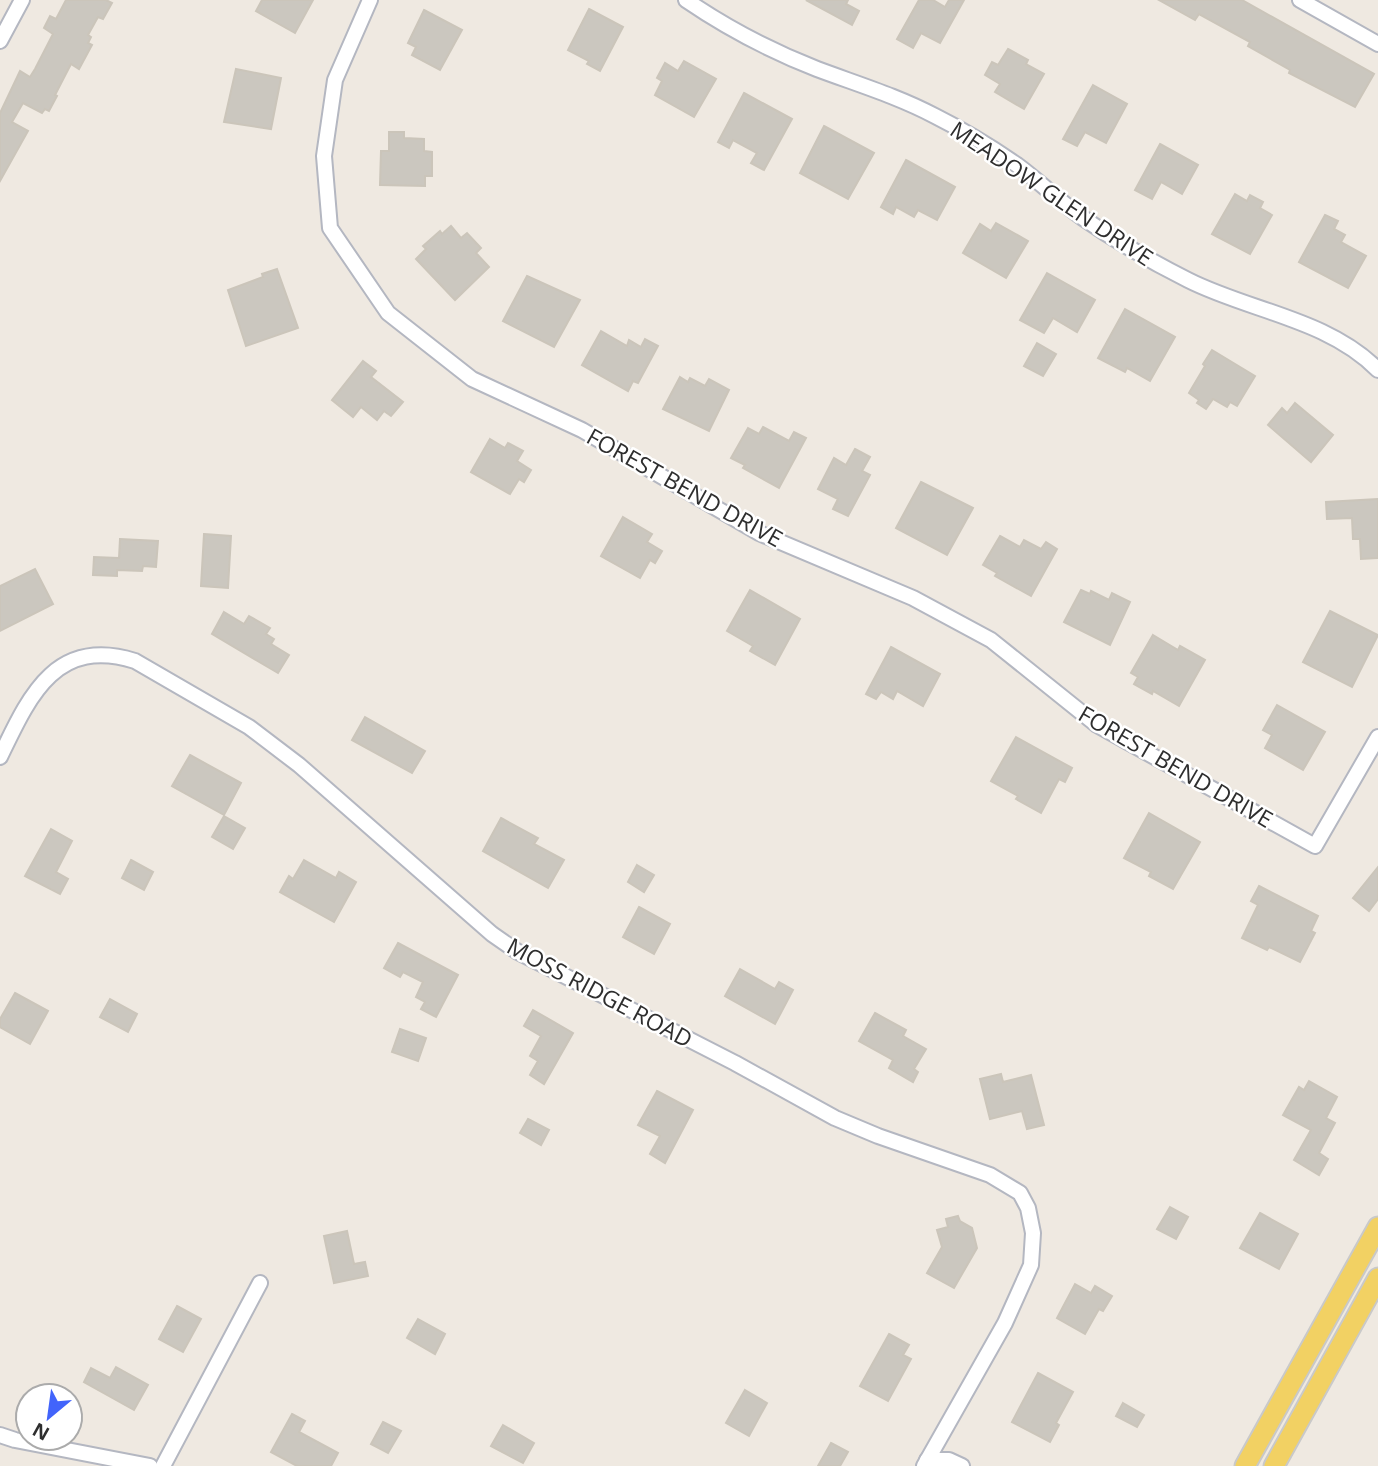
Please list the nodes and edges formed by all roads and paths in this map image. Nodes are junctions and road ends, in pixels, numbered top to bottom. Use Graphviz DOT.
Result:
graph roads {
  1 [pos="370,0"];
  2 [pos="686,0"];
  3 [pos="1300,0"];
  4 [pos="20,4"];
  5 [pos="0,41"];
  6 [pos="1378,44"];
  7 [pos="1378,370"];
  8 [pos="1378,737"];
  9 [pos="0,757"];
  10 [pos="1378,1227"];
  11 [pos="1378,1278"];
  12 [pos="260,1283"];
  13 [pos="0,1434"];
  14 [pos="928,1464"];
  15 [pos="150,1466"];
  16 [pos="163,1466"];
  17 [pos="962,1466"];
  18 [pos="1245,1466"];
  19 [pos="1274,1466"];
  1 -- 8 [label="street, FOREST BEND DRIVE"];
  2 -- 7 [label="street, MEADOW GLEN DRIVE"];
  3 -- 6 [label="street"];
  4 -- 5 [label="street"];
  9 -- 14 [label="street, MOSS RIDGE ROAD"];
  10 -- 18 [label="main road"];
  11 -- 19 [label="main road"];
  12 -- 16 [label="street"];
  13 -- 15 [label="street"];
  14 -- 17 [label="street, MOSS RIDGE ROAD"];
}
